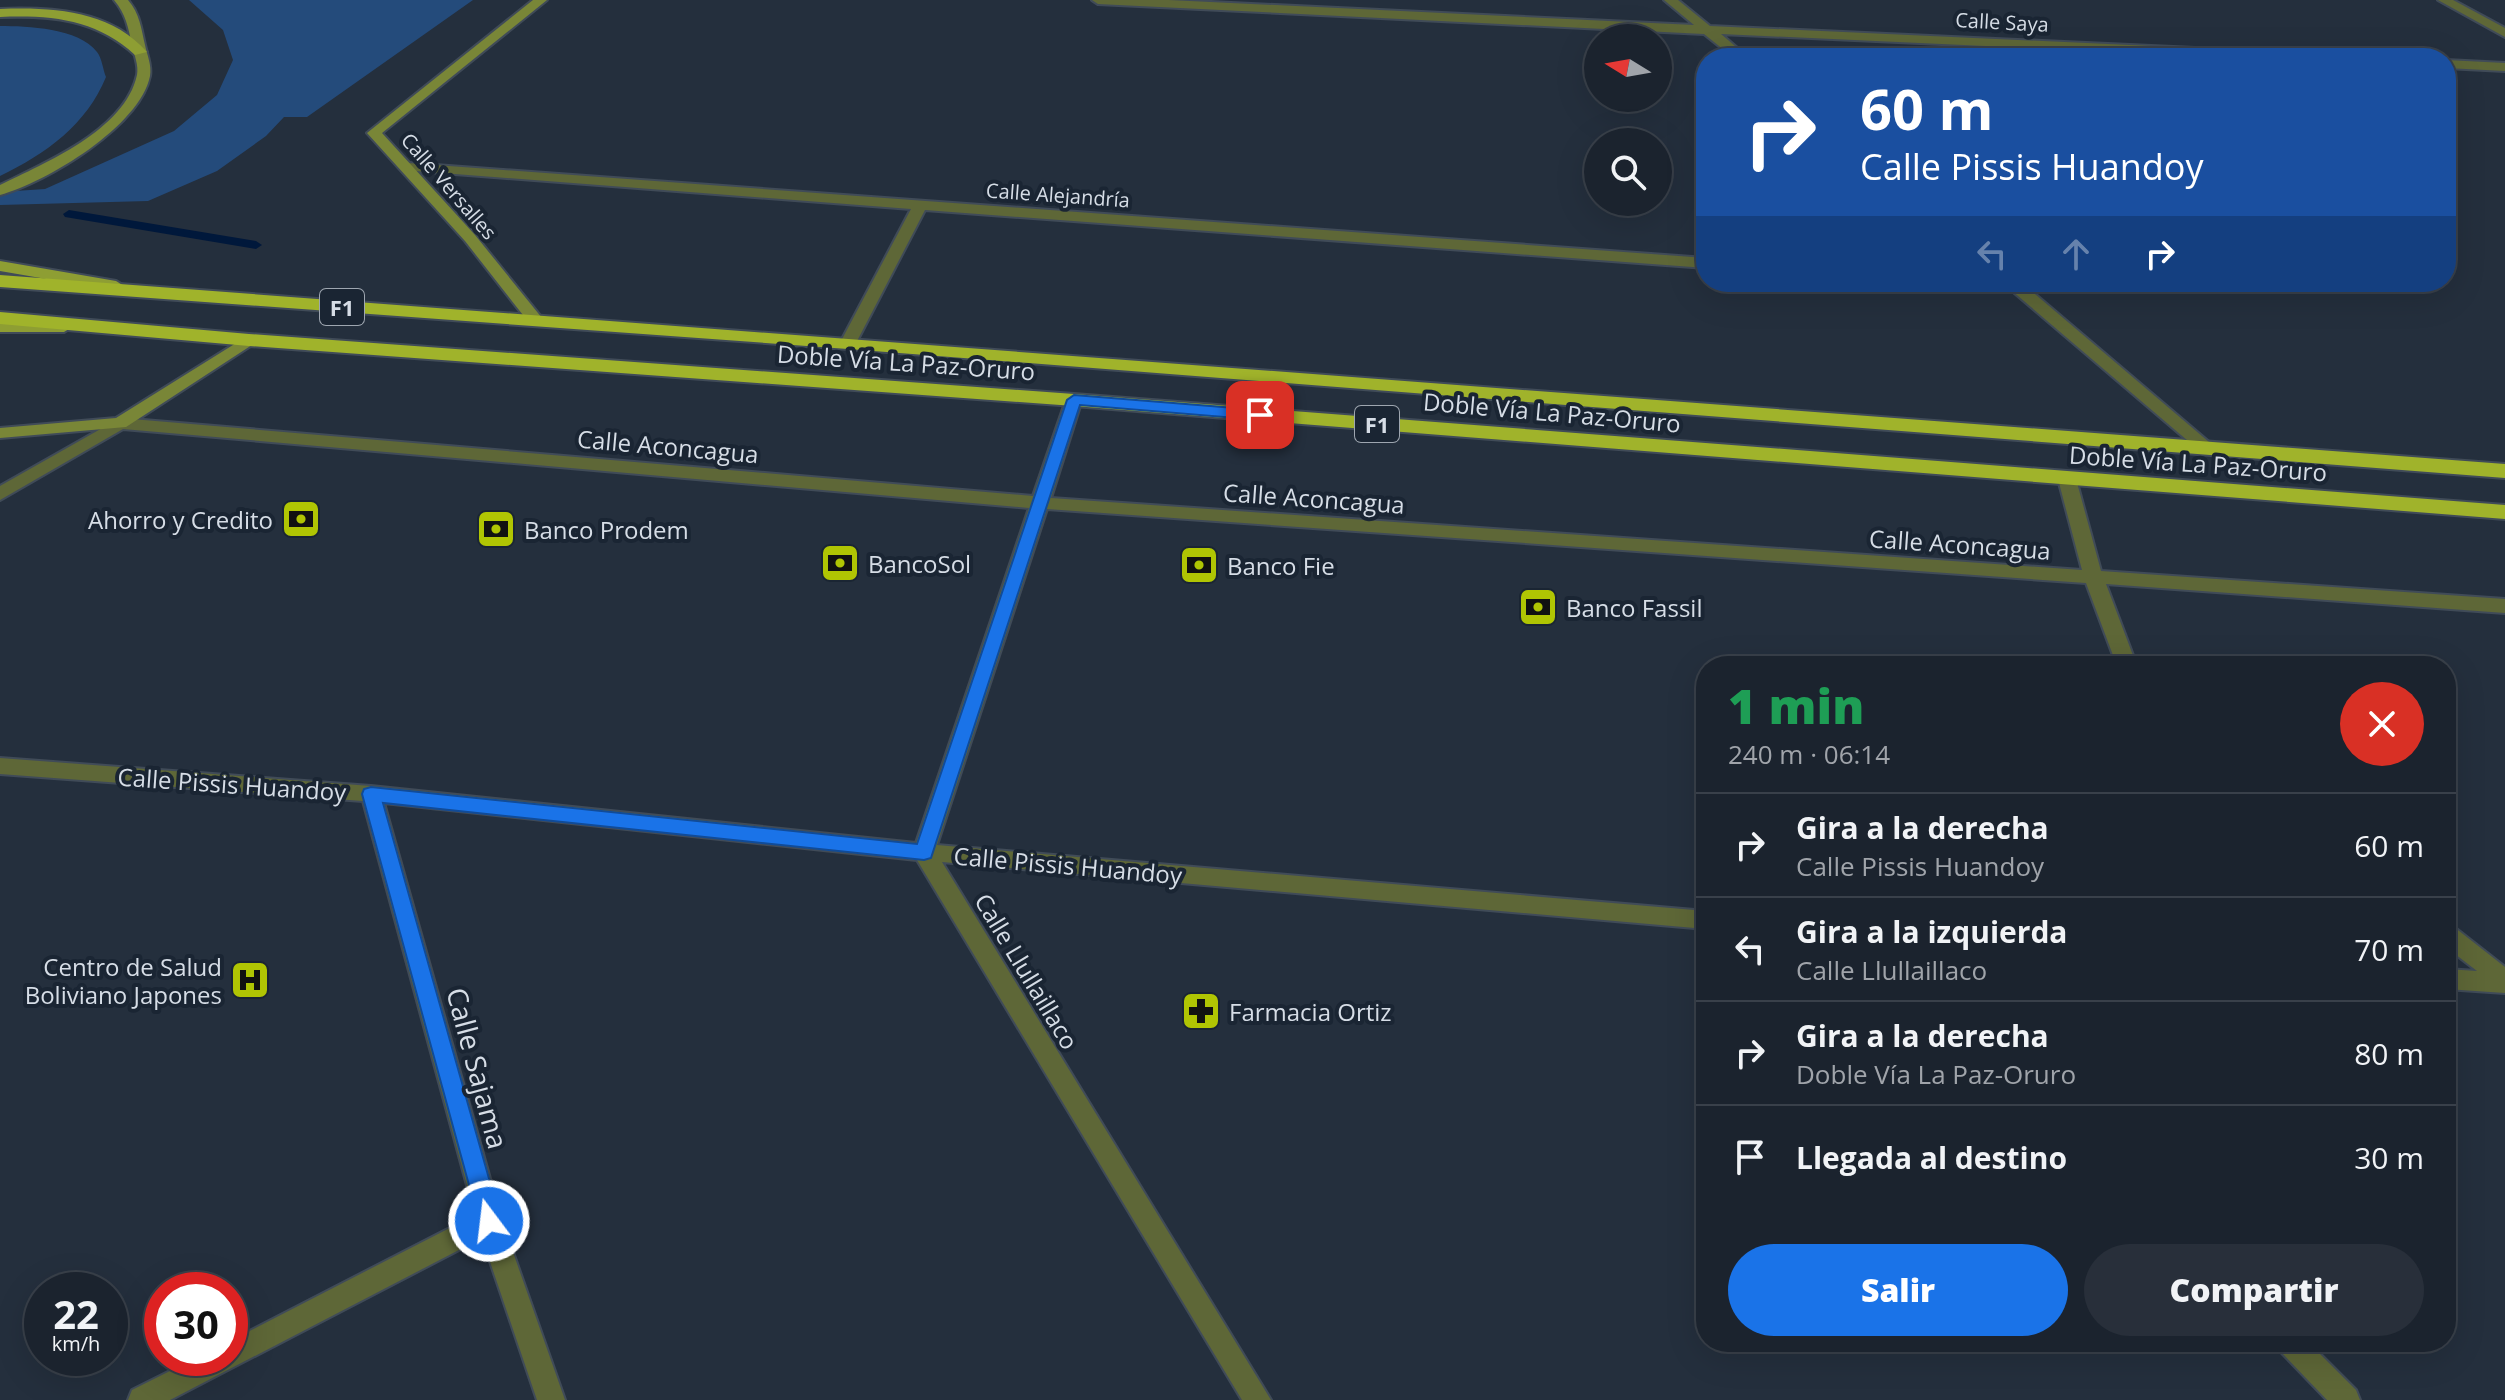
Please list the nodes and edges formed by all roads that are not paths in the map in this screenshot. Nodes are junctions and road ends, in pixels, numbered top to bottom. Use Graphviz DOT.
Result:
graph roads {
  1 [pos="120,0"];
  2 [pos="541,0"];
  3 [pos="1098,0"];
  4 [pos="1364,0"];
  5 [pos="1670,0"];
  6 [pos="2444,0"];
  7 [pos="0,13"];
  8 [pos="1383,16"];
  9 [pos="1707,29"];
  10 [pos="2505,33"];
  11 [pos="1730,48"];
  12 [pos="2114,48"];
  13 [pos="140,52"];
  14 [pos="2456,65"];
  15 [pos="2505,67"];
  16 [pos="408,167"];
  17 [pos="0,191"];
  18 [pos="920,205"];
  19 [pos="1696,262"];
  20 [pos="0,266"];
  21 [pos="0,281"];
  22 [pos="148,292"];
  23 [pos="2023,292"];
  24 [pos="0,318"];
  25 [pos="536,321"];
  26 [pos="0,327"];
  27 [pos="116,327"];
  28 [pos="249,340"];
  29 [pos="848,343"];
  30 [pos="1074,400"];
  31 [pos="120,423"];
  32 [pos="0,433"];
  33 [pos="2207,448"];
  34 [pos="2505,471"];
  35 [pos="2067,479"];
  36 [pos="0,494"];
  37 [pos="1042,503"];
  38 [pos="2505,512"];
  39 [pos="2094,578"];
  40 [pos="2505,606"];
  41 [pos="2123,656"];
  42 [pos="0,766"];
  43 [pos="371,794"];
  44 [pos="924,852"];
  45 [pos="1696,919"];
  46 [pos="2456,942"];
  47 [pos="2456,980"];
  48 [pos="2505,982"];
  49 [pos="489,1221"];
  50 [pos="248,1346"];
  51 [pos="2299,1352"];
  52 [pos="189,1376"];
  53 [pos="142,1400"];
  54 [pos="551,1400"];
  55 [pos="1257,1400"];
  56 [pos="2346,1400"];
  1 -- 13 [label="street"];
  2 -- 16 [label="street, Calle Versalles"];
  3 -- 8 [label="street, Calle Saya"];
  4 -- 8 [label="street"];
  5 -- 9 [label="street"];
  6 -- 10 [label="street"];
  7 -- 13 [label="main road"];
  8 -- 9 [label="street, Calle Saya"];
  9 -- 11 [label="street"];
  9 -- 12 [label="street, Calle Saya"];
  13 -- 17 [label="street"];
  14 -- 15 [label="street"];
  16 -- 18 [label="street, Calle Alejandría"];
  16 -- 25 [label="street, Calle Versalles"];
  18 -- 19 [label="street, Calle Alejandría"];
  18 -- 29 [label="street"];
  20 -- 22 [label="main road"];
  21 -- 22 [label="highway, F1"];
  22 -- 25 [label="highway, Doble Vía La Paz-Oruro / F1"];
  23 -- 33 [label="street"];
  24 -- 27 [label="highway, F1"];
  25 -- 29 [label="highway, Doble Vía La Paz-Oruro / F1"];
  26 -- 27 [label="main road"];
  27 -- 28 [label="highway, Doble Vía La Paz-Oruro / F1"];
  28 -- 30 [label="highway, Doble Vía La Paz-Oruro / F1"];
  28 -- 31 [label="street"];
  29 -- 33 [label="highway, Doble Vía La Paz-Oruro / F1"];
  30 -- 35 [label="highway, Doble Vía La Paz-Oruro / F1"];
  30 -- 37 [label="street"];
  31 -- 32 [label="street"];
  31 -- 36 [label="street"];
  31 -- 37 [label="street, Calle Aconcagua"];
  33 -- 34 [label="highway, Doble Vía La Paz-Oruro / F1"];
  35 -- 38 [label="highway, Doble Vía La Paz-Oruro / F1"];
  35 -- 39 [label="street"];
  37 -- 39 [label="street, Calle Aconcagua"];
  37 -- 44 [label="street"];
  39 -- 40 [label="street, Calle Aconcagua"];
  39 -- 41 [label="street"];
  42 -- 43 [label="street, Calle Pissis Huandoy"];
  43 -- 44 [label="street, Calle Pissis Huandoy"];
  43 -- 49 [label="street, Calle Sajama"];
  44 -- 45 [label="street, Calle Pissis Huandoy"];
  44 -- 55 [label="street, Calle Llullaillaco"];
  46 -- 48 [label="street"];
  47 -- 48 [label="street"];
  49 -- 50 [label="street"];
  49 -- 54 [label="street, Calle Sajama"];
  51 -- 56 [label="street"];
  52 -- 53 [label="street"];
}
